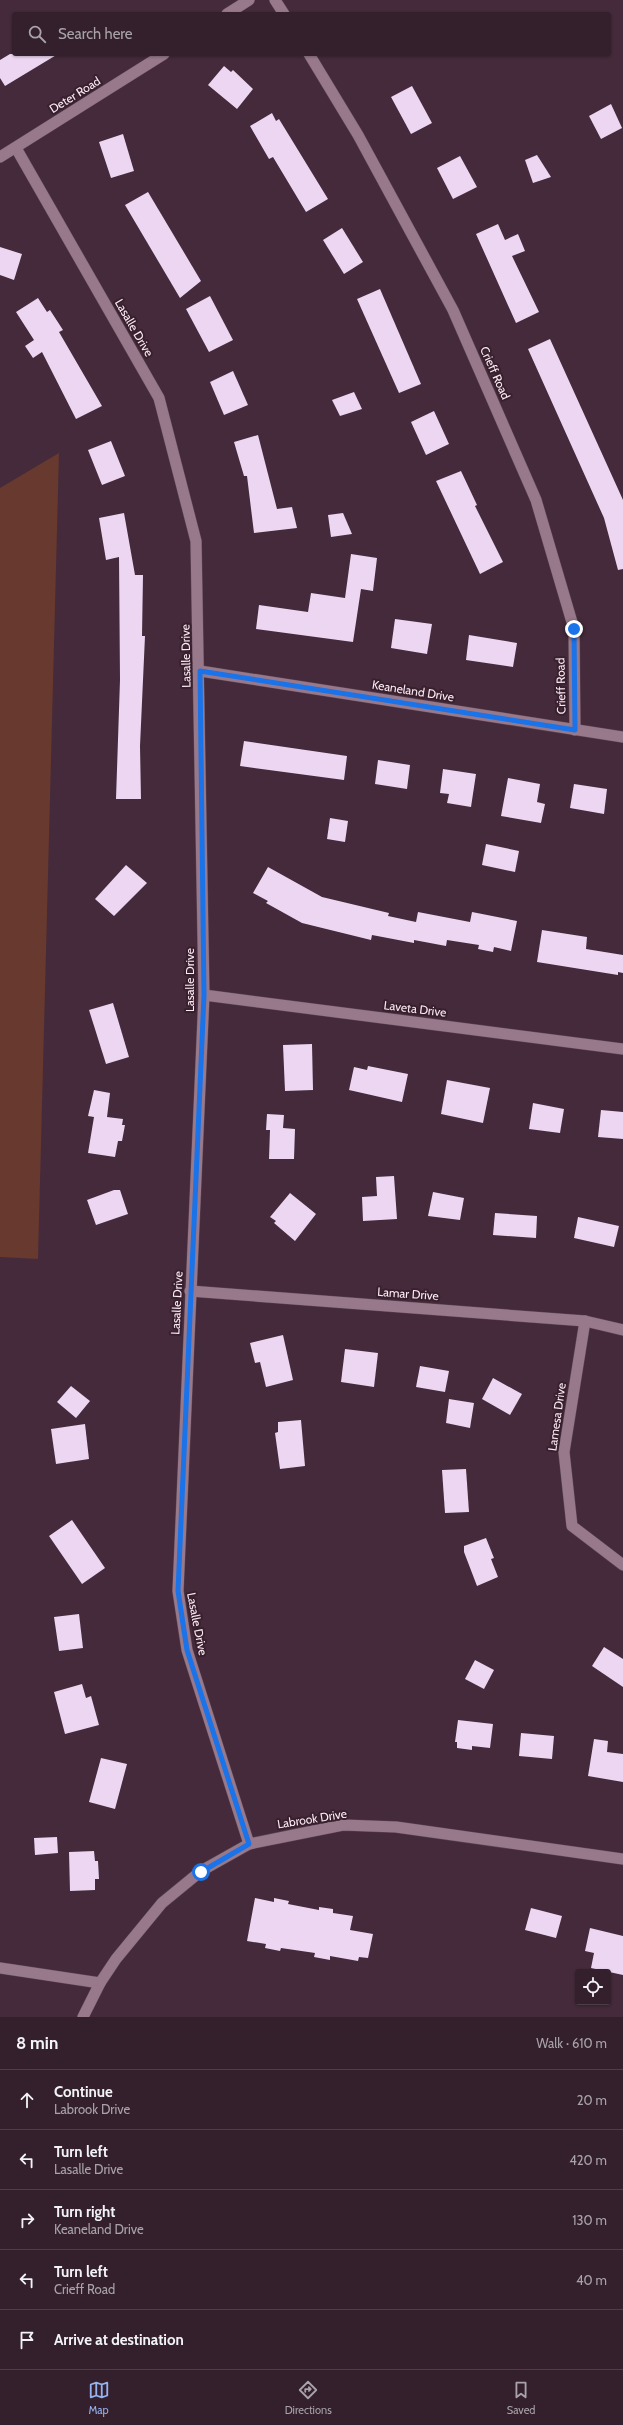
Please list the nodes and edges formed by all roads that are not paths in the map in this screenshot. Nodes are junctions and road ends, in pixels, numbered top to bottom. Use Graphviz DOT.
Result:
graph roads {
  1 [pos="249,0"];
  2 [pos="276,0"];
  3 [pos="230,12"];
  4 [pos="283,12"];
  5 [pos="161,56"];
  6 [pos="309,56"];
  7 [pos="16,148"];
  8 [pos="0,158"];
  9 [pos="200,671"];
  10 [pos="575,730"];
  11 [pos="623,737"];
  12 [pos="204,995"];
  13 [pos="623,1049"];
  14 [pos="190,1290"];
  15 [pos="585,1321"];
  16 [pos="623,1330"];
  17 [pos="623,1565"];
  18 [pos="249,1844"];
  19 [pos="623,1860"];
  20 [pos="0,1968"];
  21 [pos="100,1983"];
  22 [pos="83,2017"];
  1 -- 3 [label="street"];
  2 -- 4 [label="street"];
  5 -- 7 [label="street, Deter Road"];
  6 -- 10 [label="street, Crieff Road"];
  7 -- 8 [label="street, Deter Road"];
  7 -- 9 [label="street, Lasalle Drive"];
  9 -- 10 [label="street, Keaneland Drive"];
  9 -- 12 [label="street, Lasalle Drive"];
  10 -- 11 [label="street, Keaneland Drive"];
  12 -- 13 [label="street, Laveta Drive"];
  12 -- 14 [label="street, Lasalle Drive"];
  14 -- 15 [label="street, Lamar Drive"];
  14 -- 18 [label="street, Lasalle Drive"];
  15 -- 16 [label="street, Lamar Drive"];
  15 -- 17 [label="street, Lamesa Drive"];
  18 -- 19 [label="street, Labrook Drive"];
  18 -- 21 [label="street, Labrook Drive"];
  20 -- 21 [label="street"];
  21 -- 22 [label="street, Labrook Drive"];
}
